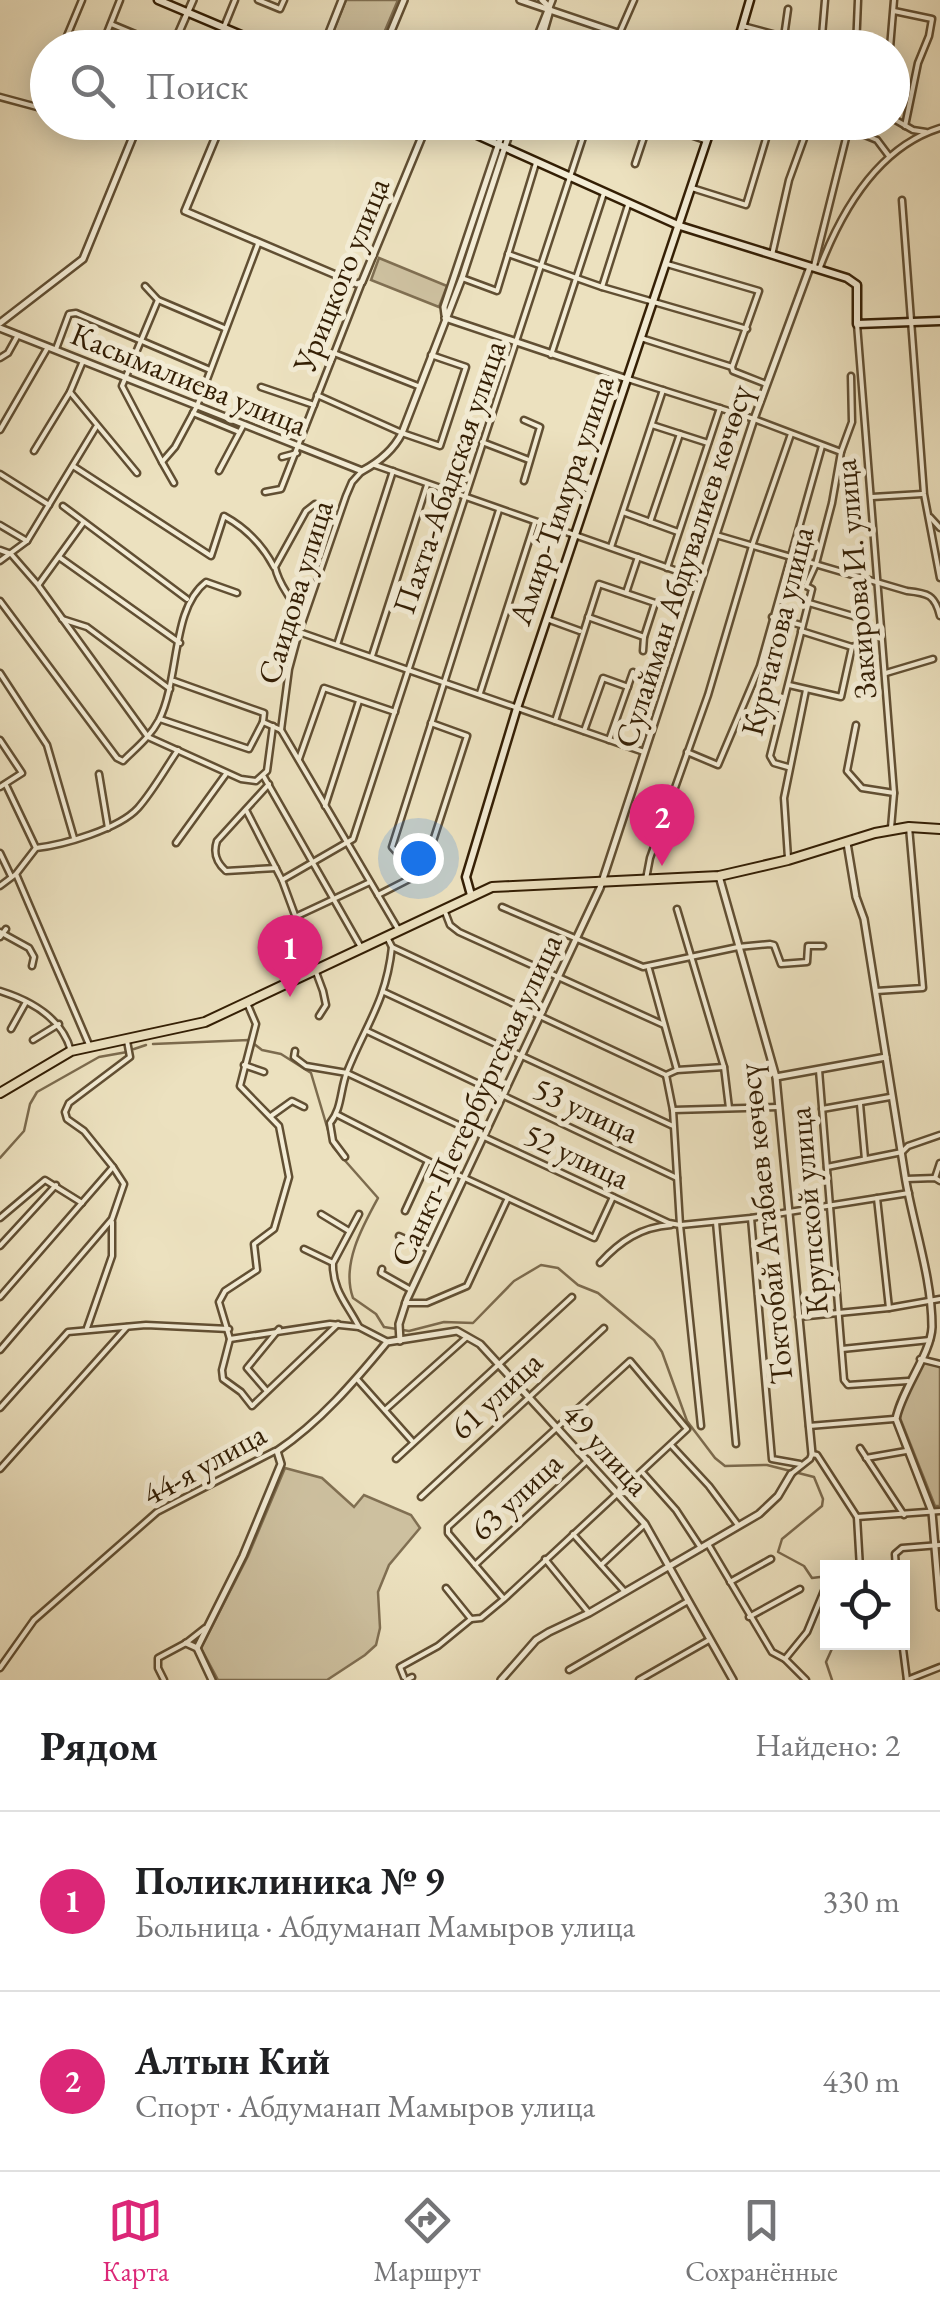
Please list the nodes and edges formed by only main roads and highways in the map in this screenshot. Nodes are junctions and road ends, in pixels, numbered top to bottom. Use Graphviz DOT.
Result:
graph roads {
  1 [pos="158,0"];
  2 [pos="750,0"];
  3 [pos="228,30"];
  4 [pos="741,30"];
  5 [pos="488,140"];
  6 [pos="707,140"];
  7 [pos="680,226"];
  8 [pos="940,321"];
  9 [pos="940,829"];
  10 [pos="470,895"];
  11 [pos="0,1093"];
  1 -- 3 [label="main road"];
  2 -- 4 [label="main road"];
  5 -- 7 [label="main road"];
  6 -- 7 [label="main road, Амир-Тимура улица"];
  7 -- 8 [label="main road"];
  7 -- 10 [label="main road, Амир-Тимура улица"];
  9 -- 10 [label="main road"];
  10 -- 11 [label="main road"];
}
